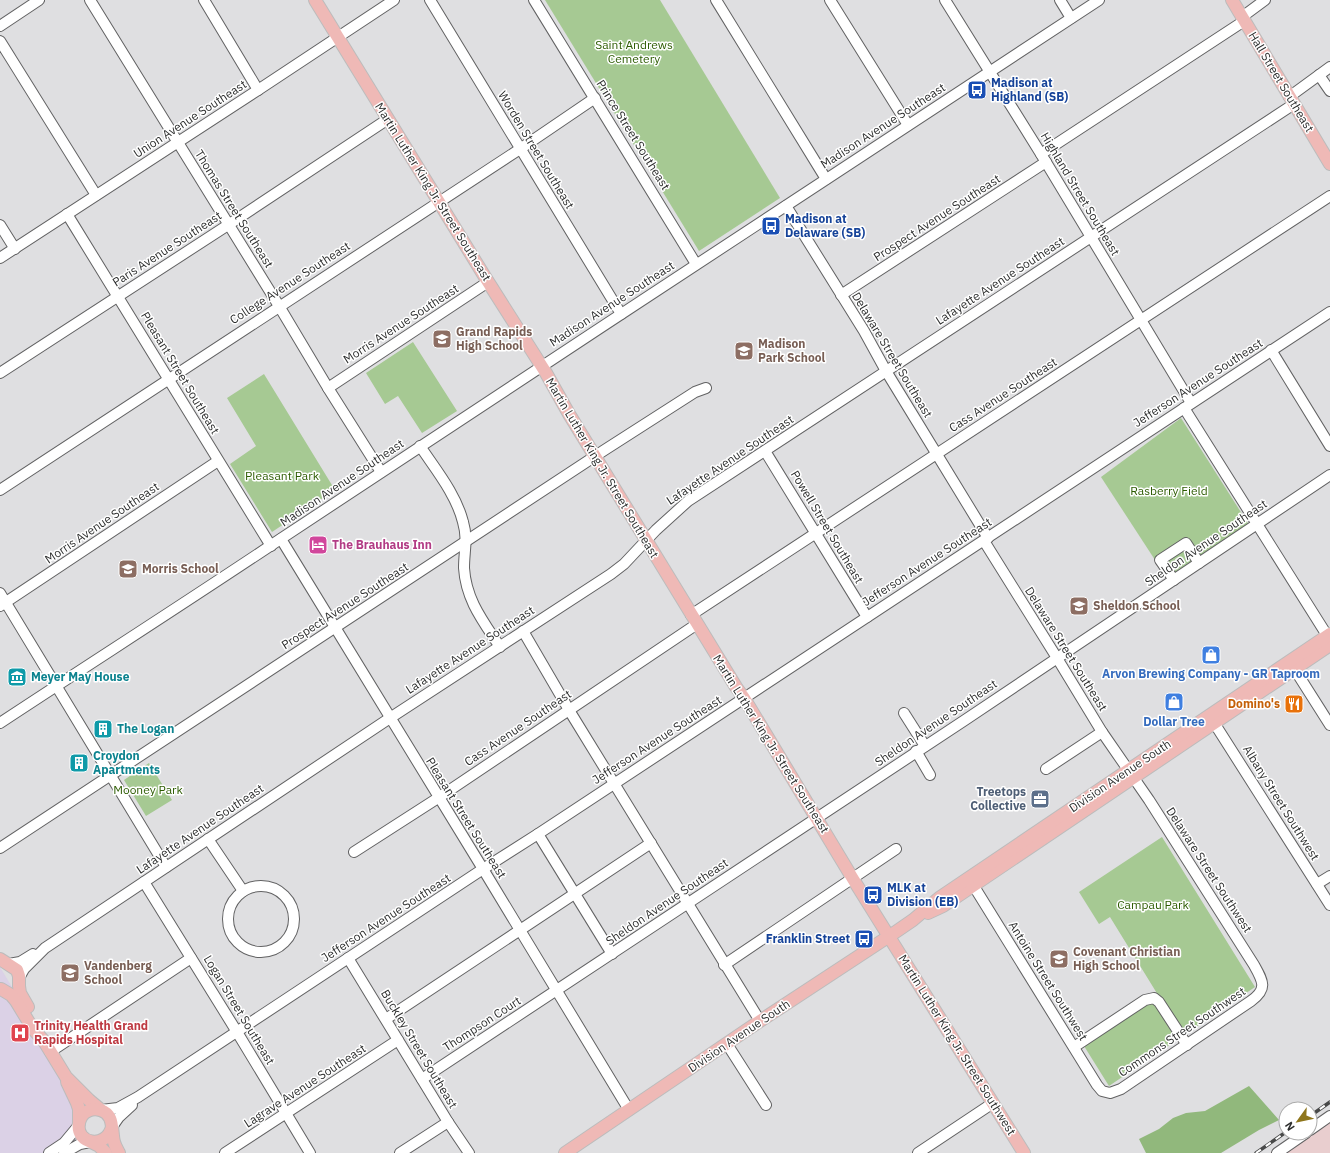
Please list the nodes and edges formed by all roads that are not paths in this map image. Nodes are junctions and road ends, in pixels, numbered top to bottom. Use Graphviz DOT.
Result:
graph roads {
  1 [pos="40,0"];
  2 [pos="90,0"];
  3 [pos="204,0"];
  4 [pos="315,0"];
  5 [pos="394,0"];
  6 [pos="430,0"];
  7 [pos="534,0"];
  8 [pos="716,0"];
  9 [pos="830,0"];
  10 [pos="945,0"];
  11 [pos="1060,0"];
  12 [pos="1099,0"];
  13 [pos="1232,0"];
  14 [pos="1265,0"];
  15 [pos="1071,18"];
  16 [pos="1243,19"];
  17 [pos="0,26"];
  18 [pos="338,37"];
  19 [pos="0,41"];
  20 [pos="1330,67"];
  21 [pos="990,72"];
  22 [pos="1319,75"];
  23 [pos="258,90"];
  24 [pos="1330,91"];
  25 [pos="595,98"];
  26 [pos="1292,100"];
  27 [pos="388,119"];
  28 [pos="908,125"];
  29 [pos="177,142"];
  30 [pos="520,149"];
  31 [pos="1044,158"];
  32 [pos="1330,164"];
  33 [pos="826,179"];
  34 [pos="96,196"];
  35 [pos="1330,196"];
  36 [pos="438,201"];
  37 [pos="786,206"];
  38 [pos="67,214"];
  39 [pos="0,225"];
  40 [pos="228,225"];
  41 [pos="1091,237"];
  42 [pos="15,249"];
  43 [pos="0,258"];
  44 [pos="696,264"];
  45 [pos="488,282"];
  46 [pos="841,295"];
  47 [pos="118,296"];
  48 [pos="279,306"];
  49 [pos="1330,312"];
  50 [pos="621,314"];
  51 [pos="1140,320"];
  52 [pos="1271,350"];
  53 [pos="541,366"];
  54 [pos="886,371"];
  55 [pos="0,373"];
  56 [pos="169,379"];
  57 [pos="328,388"];
  58 [pos="706,388"];
  59 [pos="1187,405"];
  60 [pos="420,446"];
  61 [pos="1330,446"];
  62 [pos="765,450"];
  63 [pos="937,453"];
  64 [pos="595,457"];
  65 [pos="218,461"];
  66 [pos="381,472"];
  67 [pos="1330,475"];
  68 [pos="0,490"];
  69 [pos="1256,524"];
  70 [pos="815,534"];
  71 [pos="281,539"];
  72 [pos="986,539"];
  73 [pos="646,540"];
  74 [pos="466,541"];
  75 [pos="270,546"];
  76 [pos="1199,563"];
  77 [pos="1174,580"];
  78 [pos="0,593"];
  79 [pos="3,604"];
  80 [pos="867,617"];
  81 [pos="694,620"];
  82 [pos="335,628"];
  83 [pos="523,632"];
  84 [pos="1329,639"];
  85 [pos="500,647"];
  86 [pos="1057,658"];
  87 [pos="1292,665"];
  88 [pos="56,686"];
  89 [pos="744,698"];
  90 [pos="569,709"];
  91 [pos="904,713"];
  92 [pos="390,718"];
  93 [pos="1212,720"];
  94 [pos="0,723"];
  95 [pos="1330,725"];
  96 [pos="1102,732"];
  97 [pos="925,746"];
  98 [pos="916,752"];
  99 [pos="1046,769"];
  100 [pos="1130,774"];
  101 [pos="930,775"];
  102 [pos="110,776"];
  103 [pos="614,783"];
  104 [pos="438,798"];
  105 [pos="817,818"];
  106 [pos="538,834"];
  107 [pos="208,839"];
  108 [pos="651,843"];
  109 [pos="0,848"];
  110 [pos="896,850"];
  111 [pos="354,852"];
  112 [pos="166,867"];
  113 [pos="483,869"];
  114 [pos="1330,876"];
  115 [pos="853,879"];
  116 [pos="144,882"];
  117 [pos="971,882"];
  118 [pos="1317,884"];
  119 [pos="243,891"];
  120 [pos="574,894"];
  121 [pos="688,903"];
  122 [pos="1330,905"];
  123 [pos="520,931"];
  124 [pos="889,936"];
  125 [pos="45,948"];
  126 [pos="612,954"];
  127 [pos="192,958"];
  128 [pos="348,958"];
  129 [pos="4,963"];
  130 [pos="724,965"];
  131 [pos="19,978"];
  132 [pos="1262,987"];
  133 [pos="1,989"];
  134 [pos="556,991"];
  135 [pos="386,1019"];
  136 [pos="760,1021"];
  137 [pos="237,1032"];
  138 [pos="398,1040"];
  139 [pos="44,1041"];
  140 [pos="727,1044"];
  141 [pos="1187,1045"];
  142 [pos="1074,1047"];
  143 [pos="50,1052"];
  144 [pos="66,1077"];
  145 [pos="422,1079"];
  146 [pos="1110,1094"];
  147 [pos="138,1097"];
  148 [pos="993,1103"];
  149 [pos="766,1105"];
  150 [pos="101,1110"];
  151 [pos="629,1110"];
  152 [pos="286,1114"];
  153 [pos="1330,1116"];
  154 [pos="448,1122"];
  155 [pos="79,1124"];
  156 [pos="1318,1124"];
  157 [pos="112,1127"];
  158 [pos="1294,1141"];
  159 [pos="91,1142"];
  160 [pos="49,1153"];
  161 [pos="64,1153"];
  162 [pos="106,1153"];
  163 [pos="120,1153"];
  164 [pos="225,1153"];
  165 [pos="310,1153"];
  166 [pos="400,1153"];
  167 [pos="469,1153"];
  168 [pos="565,1153"];
  169 [pos="918,1153"];
  170 [pos="1024,1153"];
  171 [pos="1277,1153"];
  1 -- 17 [label="street"];
  2 -- 29 [label="street, Thomas Street Southeast"];
  3 -- 23 [label="street"];
  4 -- 18 [label="main road, Martin Luther King Jr. Street Southeast"];
  5 -- 18 [label="street, Union Avenue Southeast"];
  6 -- 30 [label="street, Worden Street Southeast"];
  7 -- 25 [label="street, Prince Street Southeast"];
  8 -- 33 [label="street"];
  9 -- 28 [label="street"];
  10 -- 21 [label="street, Highland Street Southeast"];
  11 -- 15 [label="street"];
  12 -- 15 [label="street, Madison Avenue Southeast"];
  13 -- 16 [label="main road, Hall Street Southeast"];
  14 -- 16 [label="street, Prospect Avenue Southeast"];
  15 -- 21 [label="street, Madison Avenue Southeast"];
  16 -- 26 [label="main road, Hall Street Southeast"];
  16 -- 31 [label="street, Prospect Avenue Southeast"];
  18 -- 23 [label="street, Union Avenue Southeast"];
  18 -- 27 [label="main road, Martin Luther King Jr. Street Southeast"];
  19 -- 34 [label="street"];
  20 -- 22 [label="street, Lafayette Avenue Southeast"];
  21 -- 28 [label="street, Madison Avenue Southeast"];
  21 -- 31 [label="street, Highland Street Southeast"];
  22 -- 24 [label="street"];
  22 -- 26 [label="street, Lafayette Avenue Southeast"];
  23 -- 29 [label="street, Union Avenue Southeast"];
  25 -- 30 [label="street, College Avenue Southeast"];
  25 -- 44 [label="street, Prince Street Southeast"];
  26 -- 32 [label="main road, Hall Street Southeast"];
  26 -- 41 [label="street, Lafayette Avenue Southeast"];
  27 -- 36 [label="main road, Martin Luther King Jr. Street Southeast"];
  27 -- 40 [label="street, Paris Avenue Southeast"];
  28 -- 33 [label="street, Madison Avenue Southeast"];
  29 -- 34 [label="street, Union Avenue Southeast"];
  29 -- 40 [label="street, Thomas Street Southeast"];
  30 -- 36 [label="street, College Avenue Southeast"];
  30 -- 50 [label="street, Worden Street Southeast"];
  31 -- 41 [label="street, Highland Street Southeast"];
  31 -- 46 [label="street, Prospect Avenue Southeast"];
  33 -- 37 [label="street, Madison Avenue Southeast"];
  34 -- 38 [label="street, Union Avenue Southeast"];
  35 -- 51 [label="street, Cass Avenue Southeast"];
  36 -- 45 [label="main road, Martin Luther King Jr. Street Southeast"];
  36 -- 48 [label="street, College Avenue Southeast"];
  37 -- 44 [label="street, Madison Avenue Southeast"];
  37 -- 46 [label="street, Delaware Street Southeast"];
  38 -- 42 [label="street, Union Avenue Southeast"];
  38 -- 47 [label="street, Pleasant Street Southeast"];
  39 -- 42 [label="street"];
  40 -- 47 [label="street, Paris Avenue Southeast"];
  40 -- 48 [label="street, Thomas Street Southeast"];
  41 -- 51 [label="street, Highland Street Southeast"];
  41 -- 54 [label="street, Lafayette Avenue Southeast"];
  42 -- 43 [label="street, Union Avenue Southeast"];
  44 -- 50 [label="street, Madison Avenue Southeast"];
  45 -- 53 [label="main road, Martin Luther King Jr. Street Southeast"];
  45 -- 57 [label="street, Morris Avenue Southeast"];
  46 -- 54 [label="street, Delaware Street Southeast"];
  47 -- 55 [label="street, Paris Avenue Southeast"];
  47 -- 56 [label="street, Pleasant Street Southeast"];
  48 -- 56 [label="street, College Avenue Southeast"];
  48 -- 57 [label="street, Thomas Street Southeast"];
  49 -- 52 [label="street, Jefferson Avenue Southeast"];
  50 -- 53 [label="street, Madison Avenue Southeast"];
  51 -- 59 [label="street, Highland Street Southeast"];
  51 -- 63 [label="street, Cass Avenue Southeast"];
  52 -- 59 [label="street, Jefferson Avenue Southeast"];
  52 -- 61 [label="street"];
  53 -- 60 [label="street, Madison Avenue Southeast"];
  53 -- 64 [label="main road, Martin Luther King Jr. Street Southeast"];
  54 -- 62 [label="street, Lafayette Avenue Southeast"];
  54 -- 63 [label="street, Delaware Street Southeast"];
  56 -- 65 [label="street, Pleasant Street Southeast"];
  56 -- 68 [label="street, College Avenue Southeast"];
  57 -- 66 [label="street, Thomas Street Southeast"];
  58 -- 64 [label="street, Prospect Avenue Southeast"];
  59 -- 69 [label="street, Highland Street Southeast"];
  59 -- 72 [label="street, Jefferson Avenue Southeast"];
  60 -- 66 [label="street, Madison Avenue Southeast"];
  60 -- 74 [label="street"];
  62 -- 70 [label="street, Powell Street Southeast"];
  62 -- 73 [label="street, Lafayette Avenue Southeast"];
  63 -- 70 [label="street, Cass Avenue Southeast"];
  63 -- 72 [label="street, Delaware Street Southeast"];
  64 -- 73 [label="main road, Martin Luther King Jr. Street Southeast"];
  64 -- 74 [label="street, Prospect Avenue Southeast"];
  65 -- 75 [label="street, Pleasant Street Southeast"];
  65 -- 79 [label="street, Morris Avenue Southeast"];
  66 -- 71 [label="street, Madison Avenue Southeast"];
  67 -- 69 [label="street, Sheldon Avenue Southeast"];
  69 -- 76 [label="street, Sheldon Avenue Southeast"];
  69 -- 84 [label="street, Highland Street Southeast"];
  70 -- 80 [label="street, Powell Street Southeast"];
  70 -- 81 [label="street, Cass Avenue Southeast"];
  71 -- 75 [label="street, Madison Avenue Southeast"];
  71 -- 82 [label="street, Pleasant Street Southeast"];
  72 -- 80 [label="street, Jefferson Avenue Southeast"];
  72 -- 86 [label="street, Delaware Street Southeast"];
  73 -- 81 [label="main road, Martin Luther King Jr. Street Southeast"];
  73 -- 83 [label="street, Lafayette Avenue Southeast"];
  74 -- 82 [label="street, Prospect Avenue Southeast"];
  74 -- 85 [label="street"];
  75 -- 88 [label="street, Madison Avenue Southeast"];
  76 -- 77 [label="street, Sheldon Avenue Southeast"];
  76 -- 77 [label="street"];
  77 -- 86 [label="street, Sheldon Avenue Southeast"];
  78 -- 79 [label="street"];
  79 -- 88 [label="street"];
  80 -- 89 [label="street, Jefferson Avenue Southeast"];
  81 -- 89 [label="main road, Martin Luther King Jr. Street Southeast"];
  81 -- 90 [label="street, Cass Avenue Southeast"];
  82 -- 92 [label="street, Pleasant Street Southeast"];
  82 -- 102 [label="street, Prospect Avenue Southeast"];
  83 -- 85 [label="street, Lafayette Avenue Southeast"];
  83 -- 90 [label="street"];
  84 -- 87 [label="main road, Division Avenue South"];
  85 -- 92 [label="street, Lafayette Avenue Southeast"];
  86 -- 96 [label="street, Delaware Street Southeast"];
  86 -- 97 [label="street, Sheldon Avenue Southeast"];
  87 -- 93 [label="main road, Division Avenue South"];
  87 -- 95 [label="street"];
  88 -- 94 [label="street, Madison Avenue Southeast"];
  88 -- 102 [label="street"];
  89 -- 103 [label="street, Jefferson Avenue Southeast"];
  89 -- 105 [label="main road, Martin Luther King Jr. Street Southeast"];
  90 -- 103 [label="street"];
  90 -- 104 [label="street, Cass Avenue Southeast"];
  91 -- 97 [label="street"];
  92 -- 104 [label="street, Pleasant Street Southeast"];
  92 -- 107 [label="street, Lafayette Avenue Southeast"];
  93 -- 100 [label="main road, Division Avenue South"];
  93 -- 118 [label="street, Albany Street Southwest"];
  96 -- 99 [label="street"];
  96 -- 100 [label="street, Delaware Street Southeast"];
  97 -- 98 [label="street, Sheldon Avenue Southeast"];
  98 -- 101 [label="street"];
  98 -- 105 [label="street, Sheldon Avenue Southeast"];
  100 -- 117 [label="main road, Division Avenue South"];
  100 -- 132 [label="street, Delaware Street Southwest"];
  102 -- 109 [label="street, Prospect Avenue Southeast"];
  102 -- 112 [label="street"];
  103 -- 106 [label="street, Jefferson Avenue Southeast"];
  103 -- 108 [label="street"];
  104 -- 111 [label="street, Cass Avenue Southeast"];
  104 -- 113 [label="street, Pleasant Street Southeast"];
  105 -- 115 [label="main road, Martin Luther King Jr. Street Southeast"];
  105 -- 121 [label="street, Sheldon Avenue Southeast"];
  106 -- 113 [label="street, Jefferson Avenue Southeast"];
  106 -- 120 [label="street"];
  107 -- 112 [label="street, Lafayette Avenue Southeast"];
  107 -- 119 [label="street"];
  108 -- 120 [label="street"];
  108 -- 121 [label="street"];
  110 -- 115 [label="street"];
  112 -- 116 [label="street, Lafayette Avenue Southeast"];
  113 -- 123 [label="street, Pleasant Street Southeast"];
  113 -- 128 [label="street, Jefferson Avenue Southeast"];
  114 -- 118 [label="street"];
  115 -- 124 [label="main road, Martin Luther King Jr. Street Southeast"];
  115 -- 130 [label="street"];
  116 -- 125 [label="street, Lafayette Avenue Southeast"];
  116 -- 127 [label="street, Logan Street Southeast"];
  117 -- 124 [label="main road, Division Avenue South"];
  117 -- 142 [label="street, Antoine Street Southwest"];
  118 -- 122 [label="street, Albany Street Southwest"];
  119 -- 119 [label="street"];
  120 -- 123 [label="street"];
  120 -- 126 [label="street"];
  121 -- 126 [label="street, Sheldon Avenue Southeast"];
  121 -- 130 [label="street"];
  123 -- 134 [label="street, Pleasant Street Southeast"];
  123 -- 135 [label="street"];
  124 -- 136 [label="main road, Division Avenue South"];
  124 -- 148 [label="main road, Martin Luther King Jr. Street Southwest"];
  125 -- 129 [label="street"];
  125 -- 131 [label="street, Lafayette Avenue Southeast"];
  126 -- 134 [label="street, Sheldon Avenue Southeast"];
  127 -- 137 [label="street, Logan Street Southeast"];
  127 -- 143 [label="street"];
  128 -- 135 [label="street, Buckley Street Southeast"];
  128 -- 137 [label="street, Jefferson Avenue Southeast"];
  129 -- 131 [label="main road"];
  130 -- 136 [label="street"];
  131 -- 133 [label="main road"];
  131 -- 139 [label="main road"];
  132 -- 141 [label="street, Commons Street Southwest"];
  133 -- 139 [label="main road"];
  134 -- 145 [label="street, Thompson Court"];
  134 -- 151 [label="street, Pleasant Street Southeast"];
  135 -- 138 [label="street, Buckley Street Southeast"];
  136 -- 140 [label="main road, Division Avenue South"];
  137 -- 147 [label="street, Jefferson Avenue Southeast"];
  137 -- 152 [label="street, Logan Street Southeast"];
  138 -- 145 [label="street, Buckley Street Southeast"];
  138 -- 152 [label="street, Lagrave Avenue Southeast"];
  139 -- 143 [label="main road"];
  140 -- 149 [label="street"];
  140 -- 151 [label="main road, Division Avenue South"];
  141 -- 142 [label="street"];
  141 -- 146 [label="street, Commons Street Southwest"];
  142 -- 146 [label="street, Antoine Street Southwest"];
  143 -- 144 [label="main road"];
  144 -- 150 [label="main road"];
  144 -- 155 [label="main road"];
  145 -- 154 [label="street, Buckley Street Southeast"];
  147 -- 150 [label="street, Jefferson Avenue Southeast"];
  147 -- 157 [label="street, Jefferson Avenue Southeast"];
  148 -- 169 [label="street"];
  148 -- 170 [label="main road, Martin Luther King Jr. Street Southwest"];
  150 -- 155 [label="main road"];
  150 -- 157 [label="main road"];
  151 -- 168 [label="main road, Division Avenue South"];
  152 -- 164 [label="street, Lagrave Avenue Southeast"];
  152 -- 165 [label="street, Logan Street Southeast"];
  153 -- 156 [label="street"];
  154 -- 166 [label="street"];
  154 -- 167 [label="street, Buckley Street Southeast"];
  155 -- 159 [label="main road"];
  155 -- 160 [label="street"];
  157 -- 159 [label="main road"];
  157 -- 163 [label="main road"];
  158 -- 171 [label="street"];
  159 -- 161 [label="street"];
  159 -- 162 [label="main road"];
}
